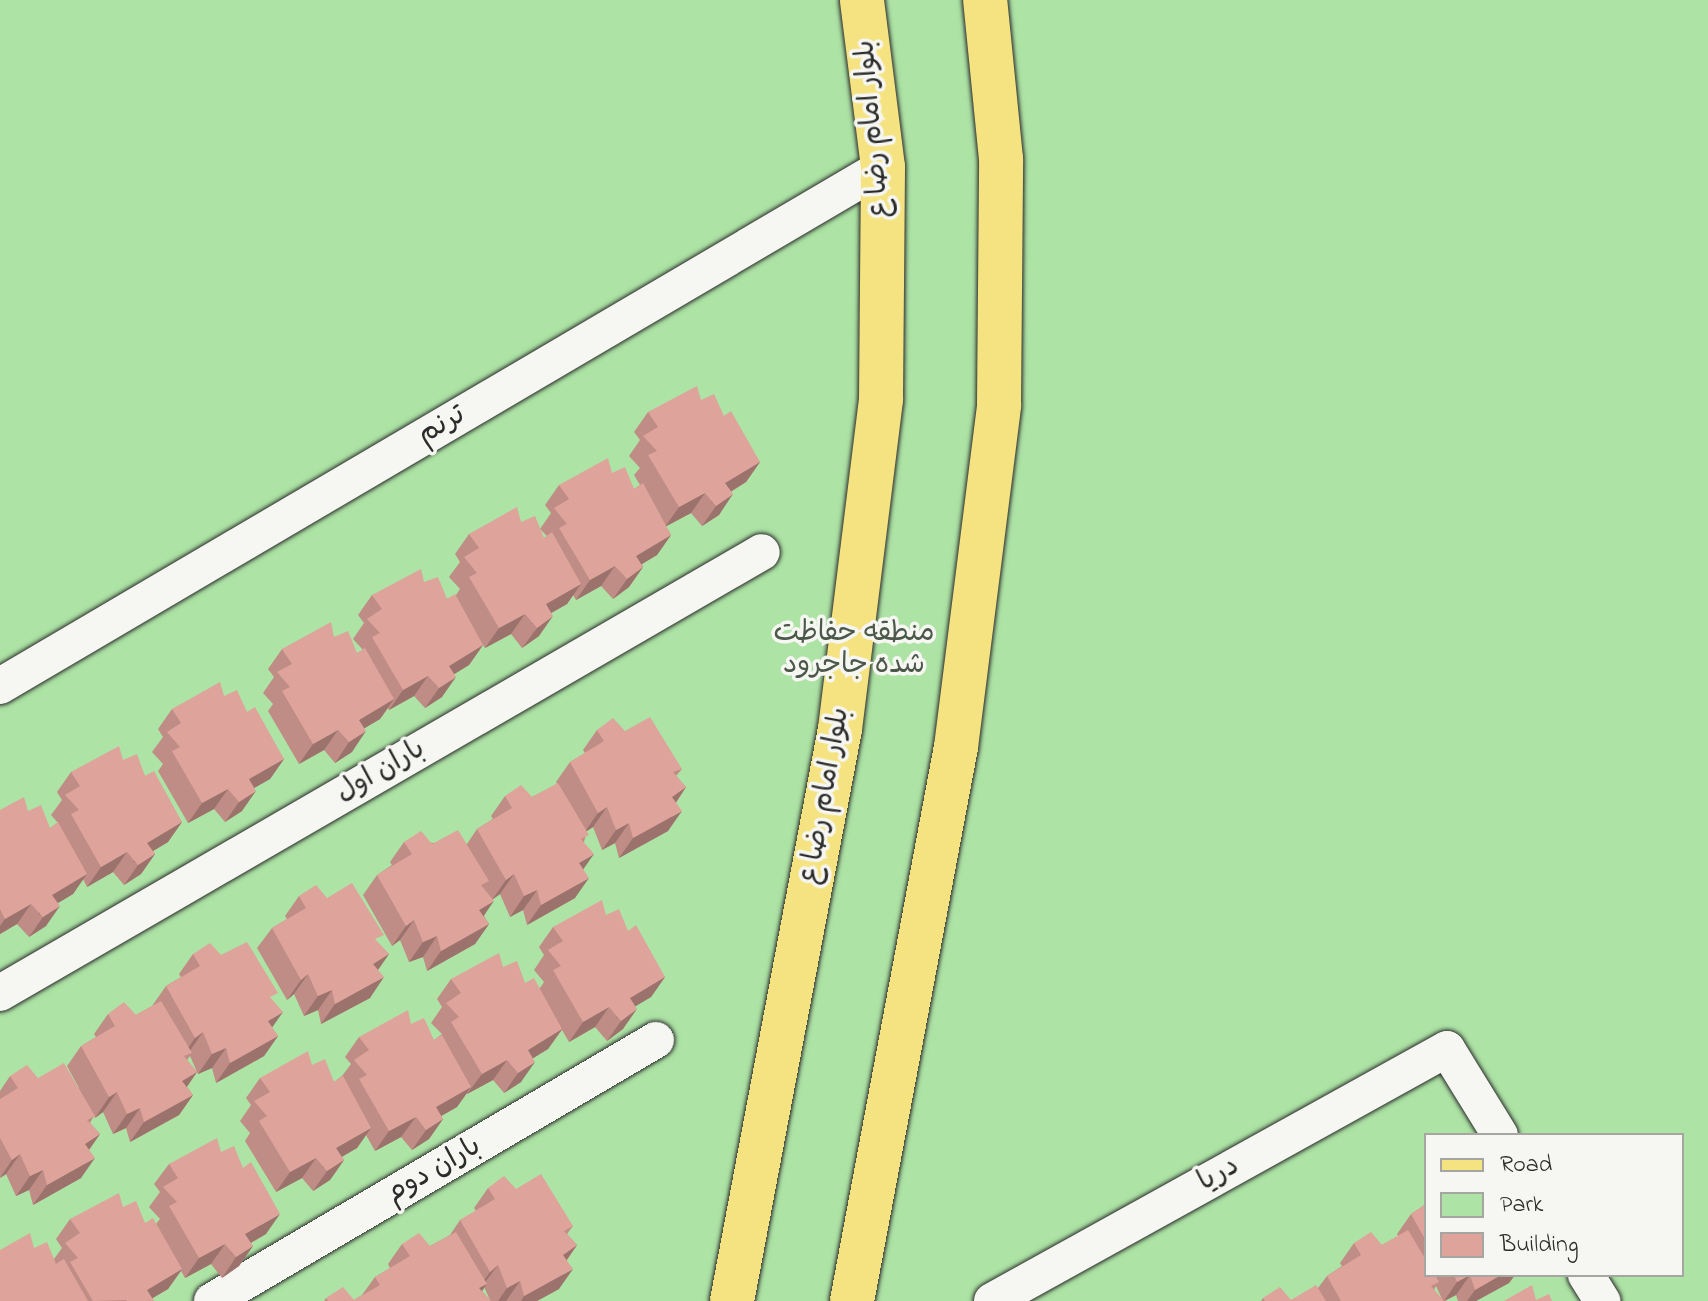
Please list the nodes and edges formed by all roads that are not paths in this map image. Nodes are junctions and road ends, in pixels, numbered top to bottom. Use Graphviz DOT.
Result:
graph roads {
  1 [pos="862,0"];
  2 [pos="985,0"];
  3 [pos="883,167"];
  4 [pos="762,552"];
  5 [pos="0,686"];
  6 [pos="0,993"];
  7 [pos="656,1040"];
  8 [pos="1499,1133"];
  9 [pos="1587,1277"];
  10 [pos="212,1301"];
  11 [pos="732,1301"];
  12 [pos="852,1301"];
  13 [pos="992,1301"];
  14 [pos="1602,1301"];
  1 -- 3 [label="main road, بلوار امام رضا ع"];
  2 -- 12 [label="main road"];
  3 -- 5 [label="street, ترنم"];
  3 -- 11 [label="main road, بلوار امام رضا ع"];
  4 -- 6 [label="street, باران اول"];
  7 -- 10 [label="street, باران دوم"];
  8 -- 13 [label="street, دریا"];
  9 -- 14 [label="street"];
}
